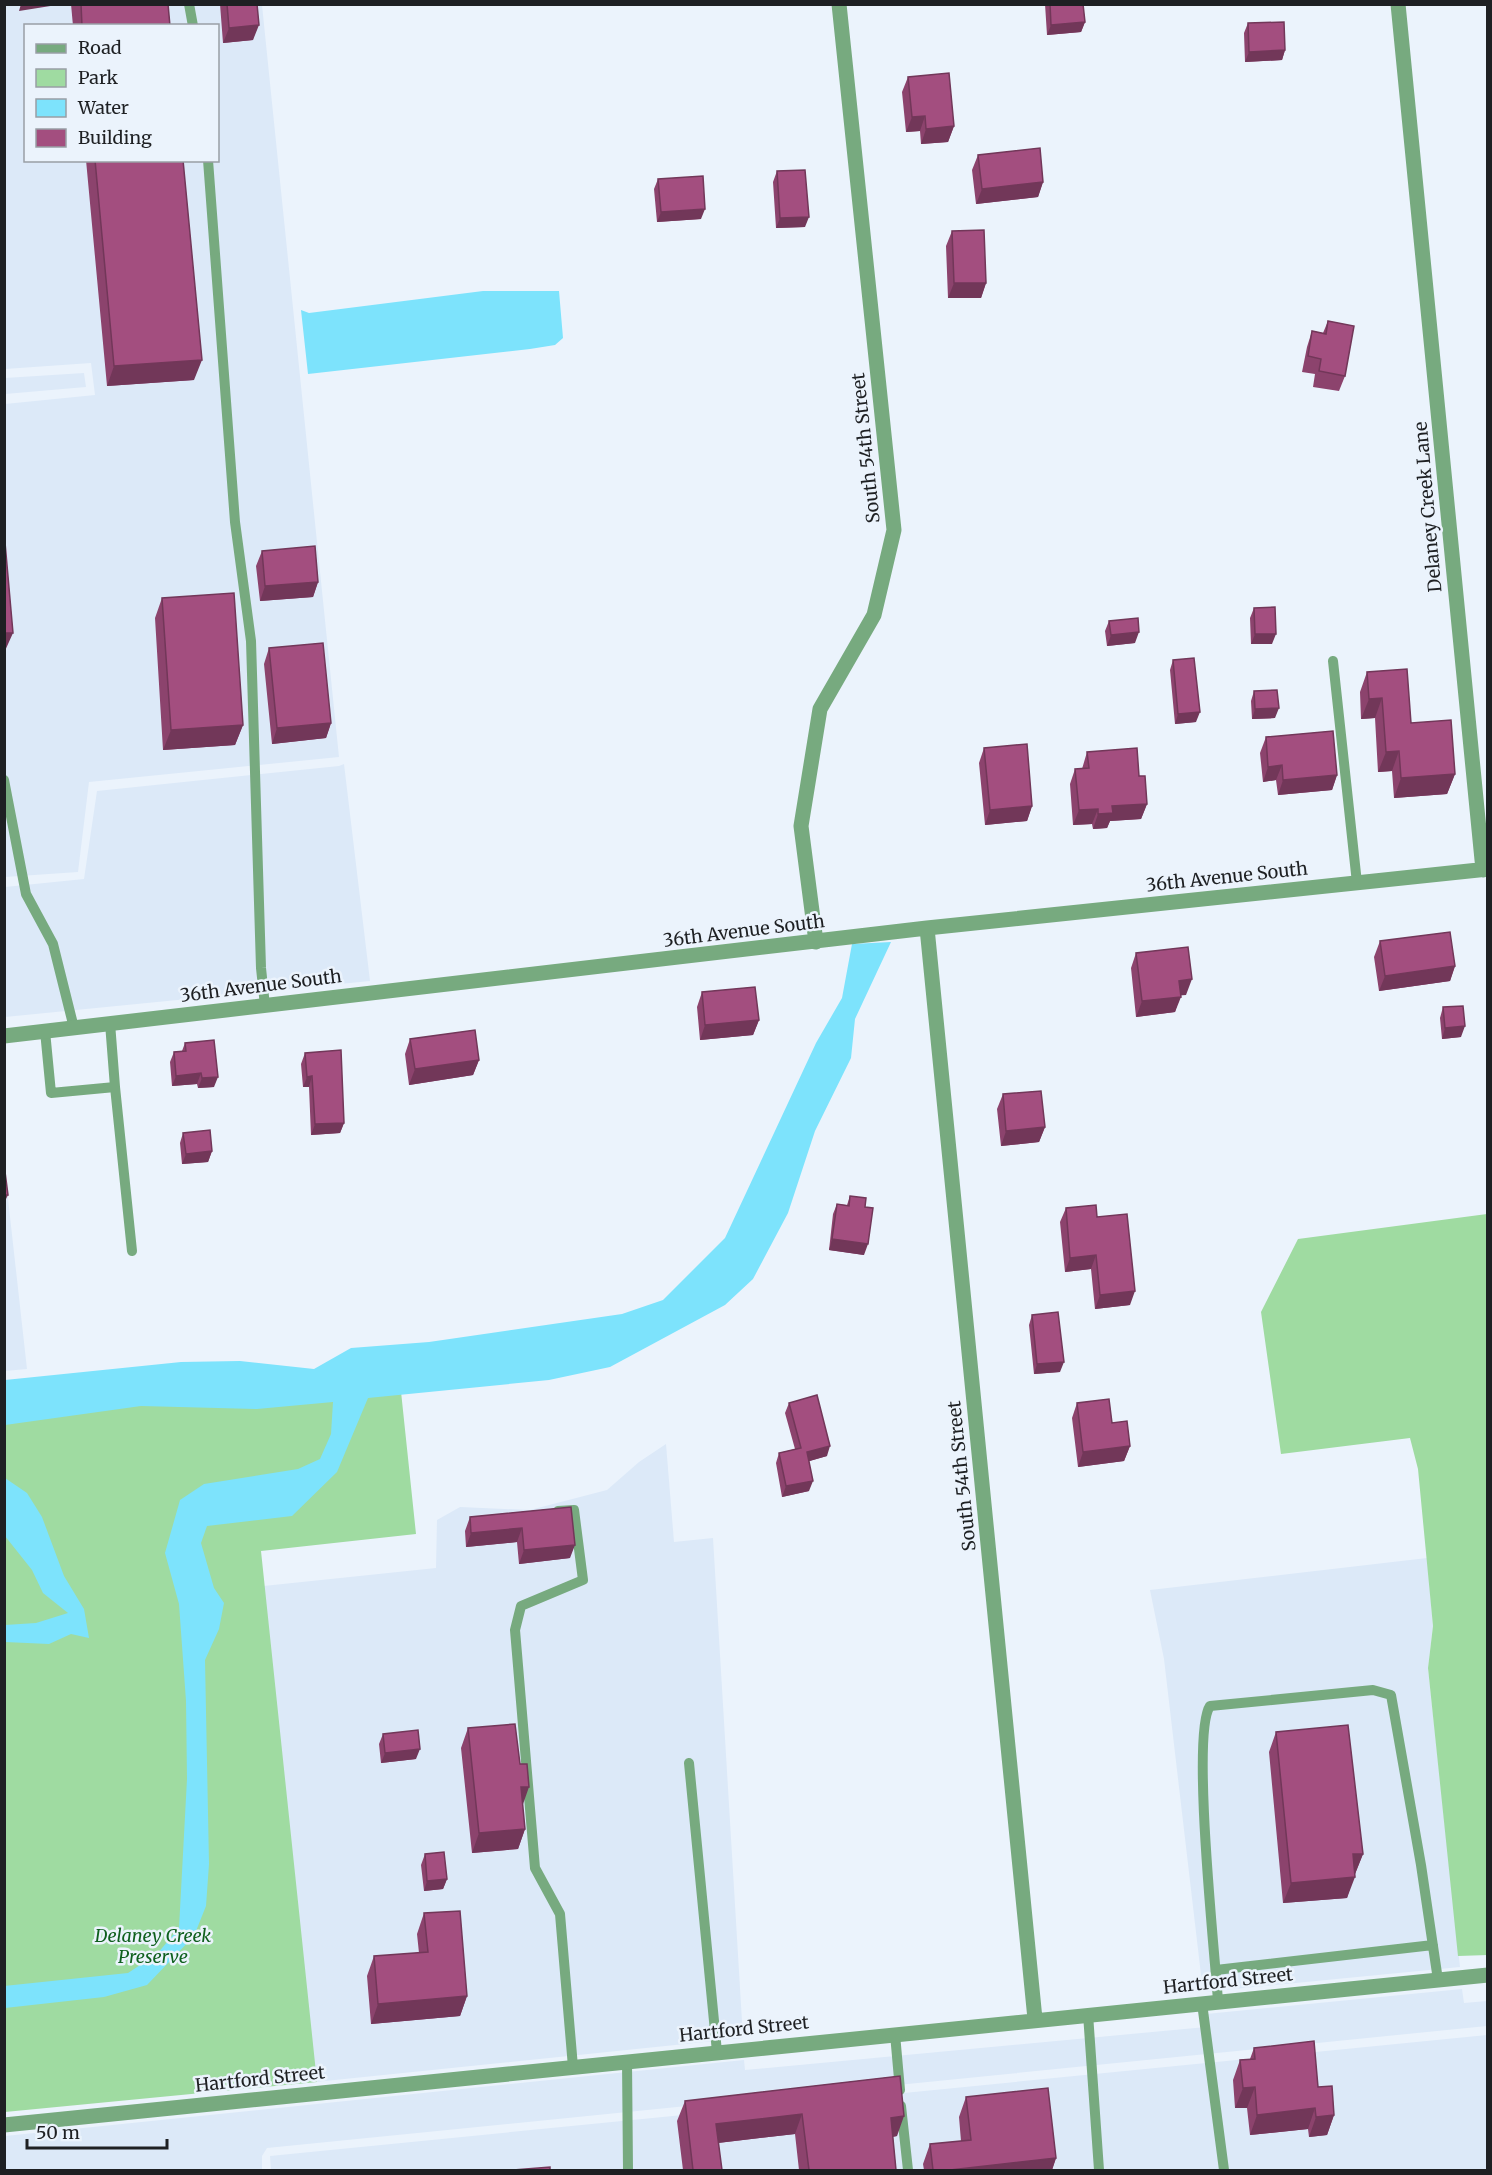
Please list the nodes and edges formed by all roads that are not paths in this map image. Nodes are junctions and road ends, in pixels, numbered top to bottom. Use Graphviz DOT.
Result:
graph roads {
  1 [pos="189,4"];
  2 [pos="839,4"];
  3 [pos="1398,4"];
  4 [pos="193,24"];
  5 [pos="208,162"];
  6 [pos="1333,661"];
  7 [pos="4,780"];
  8 [pos="1485,869"];
  9 [pos="1357,883"];
  10 [pos="927,928"];
  11 [pos="816,942"];
  12 [pos="265,1006"];
  13 [pos="110,1023"];
  14 [pos="74,1028"];
  15 [pos="45,1031"];
  16 [pos="4,1036"];
  17 [pos="115,1087"];
  18 [pos="132,1251"];
  19 [pos="541,1513"];
  20 [pos="689,1763"];
  21 [pos="1433,1945"];
  22 [pos="1216,1970"];
  23 [pos="1488,1976"];
  24 [pos="1438,1980"];
  25 [pos="1218,2001"];
  26 [pos="1202,2003"];
  27 [pos="1088,2014"];
  28 [pos="1035,2019"];
  29 [pos="895,2034"];
  30 [pos="717,2052"];
  31 [pos="627,2061"];
  32 [pos="573,2067"];
  33 [pos="4,2125"];
  34 [pos="628,2170"];
  35 [pos="908,2170"];
  36 [pos="1099,2170"];
  37 [pos="1224,2170"];
  1 -- 4 [label="lane"];
  2 -- 11 [label="street, South 54th Street"];
  3 -- 8 [label="street, Delaney Creek Lane"];
  5 -- 12 [label="lane"];
  6 -- 9 [label="lane"];
  7 -- 14 [label="lane"];
  8 -- 9 [label="street, 36th Avenue South"];
  9 -- 10 [label="street, 36th Avenue South"];
  10 -- 11 [label="street, 36th Avenue South"];
  10 -- 28 [label="street, South 54th Street"];
  11 -- 12 [label="street, 36th Avenue South"];
  12 -- 13 [label="street, 36th Avenue South"];
  13 -- 14 [label="street, 36th Avenue South"];
  13 -- 17 [label="lane"];
  14 -- 15 [label="street, 36th Avenue South"];
  15 -- 16 [label="street, 36th Avenue South"];
  15 -- 17 [label="lane"];
  17 -- 18 [label="lane"];
  19 -- 32 [label="lane"];
  20 -- 30 [label="lane"];
  21 -- 22 [label="lane"];
  21 -- 22 [label="lane"];
  21 -- 24 [label="lane"];
  22 -- 25 [label="lane"];
  23 -- 24 [label="street, Hartford Street"];
  24 -- 25 [label="street, Hartford Street"];
  25 -- 26 [label="street, Hartford Street"];
  26 -- 27 [label="street, Hartford Street"];
  26 -- 37 [label="lane"];
  27 -- 28 [label="street, Hartford Street"];
  27 -- 36 [label="lane"];
  28 -- 29 [label="street, Hartford Street"];
  29 -- 30 [label="street, Hartford Street"];
  29 -- 35 [label="lane"];
  30 -- 31 [label="street, Hartford Street"];
  31 -- 32 [label="street, Hartford Street"];
  31 -- 34 [label="lane"];
  32 -- 33 [label="street, Hartford Street"];
}
